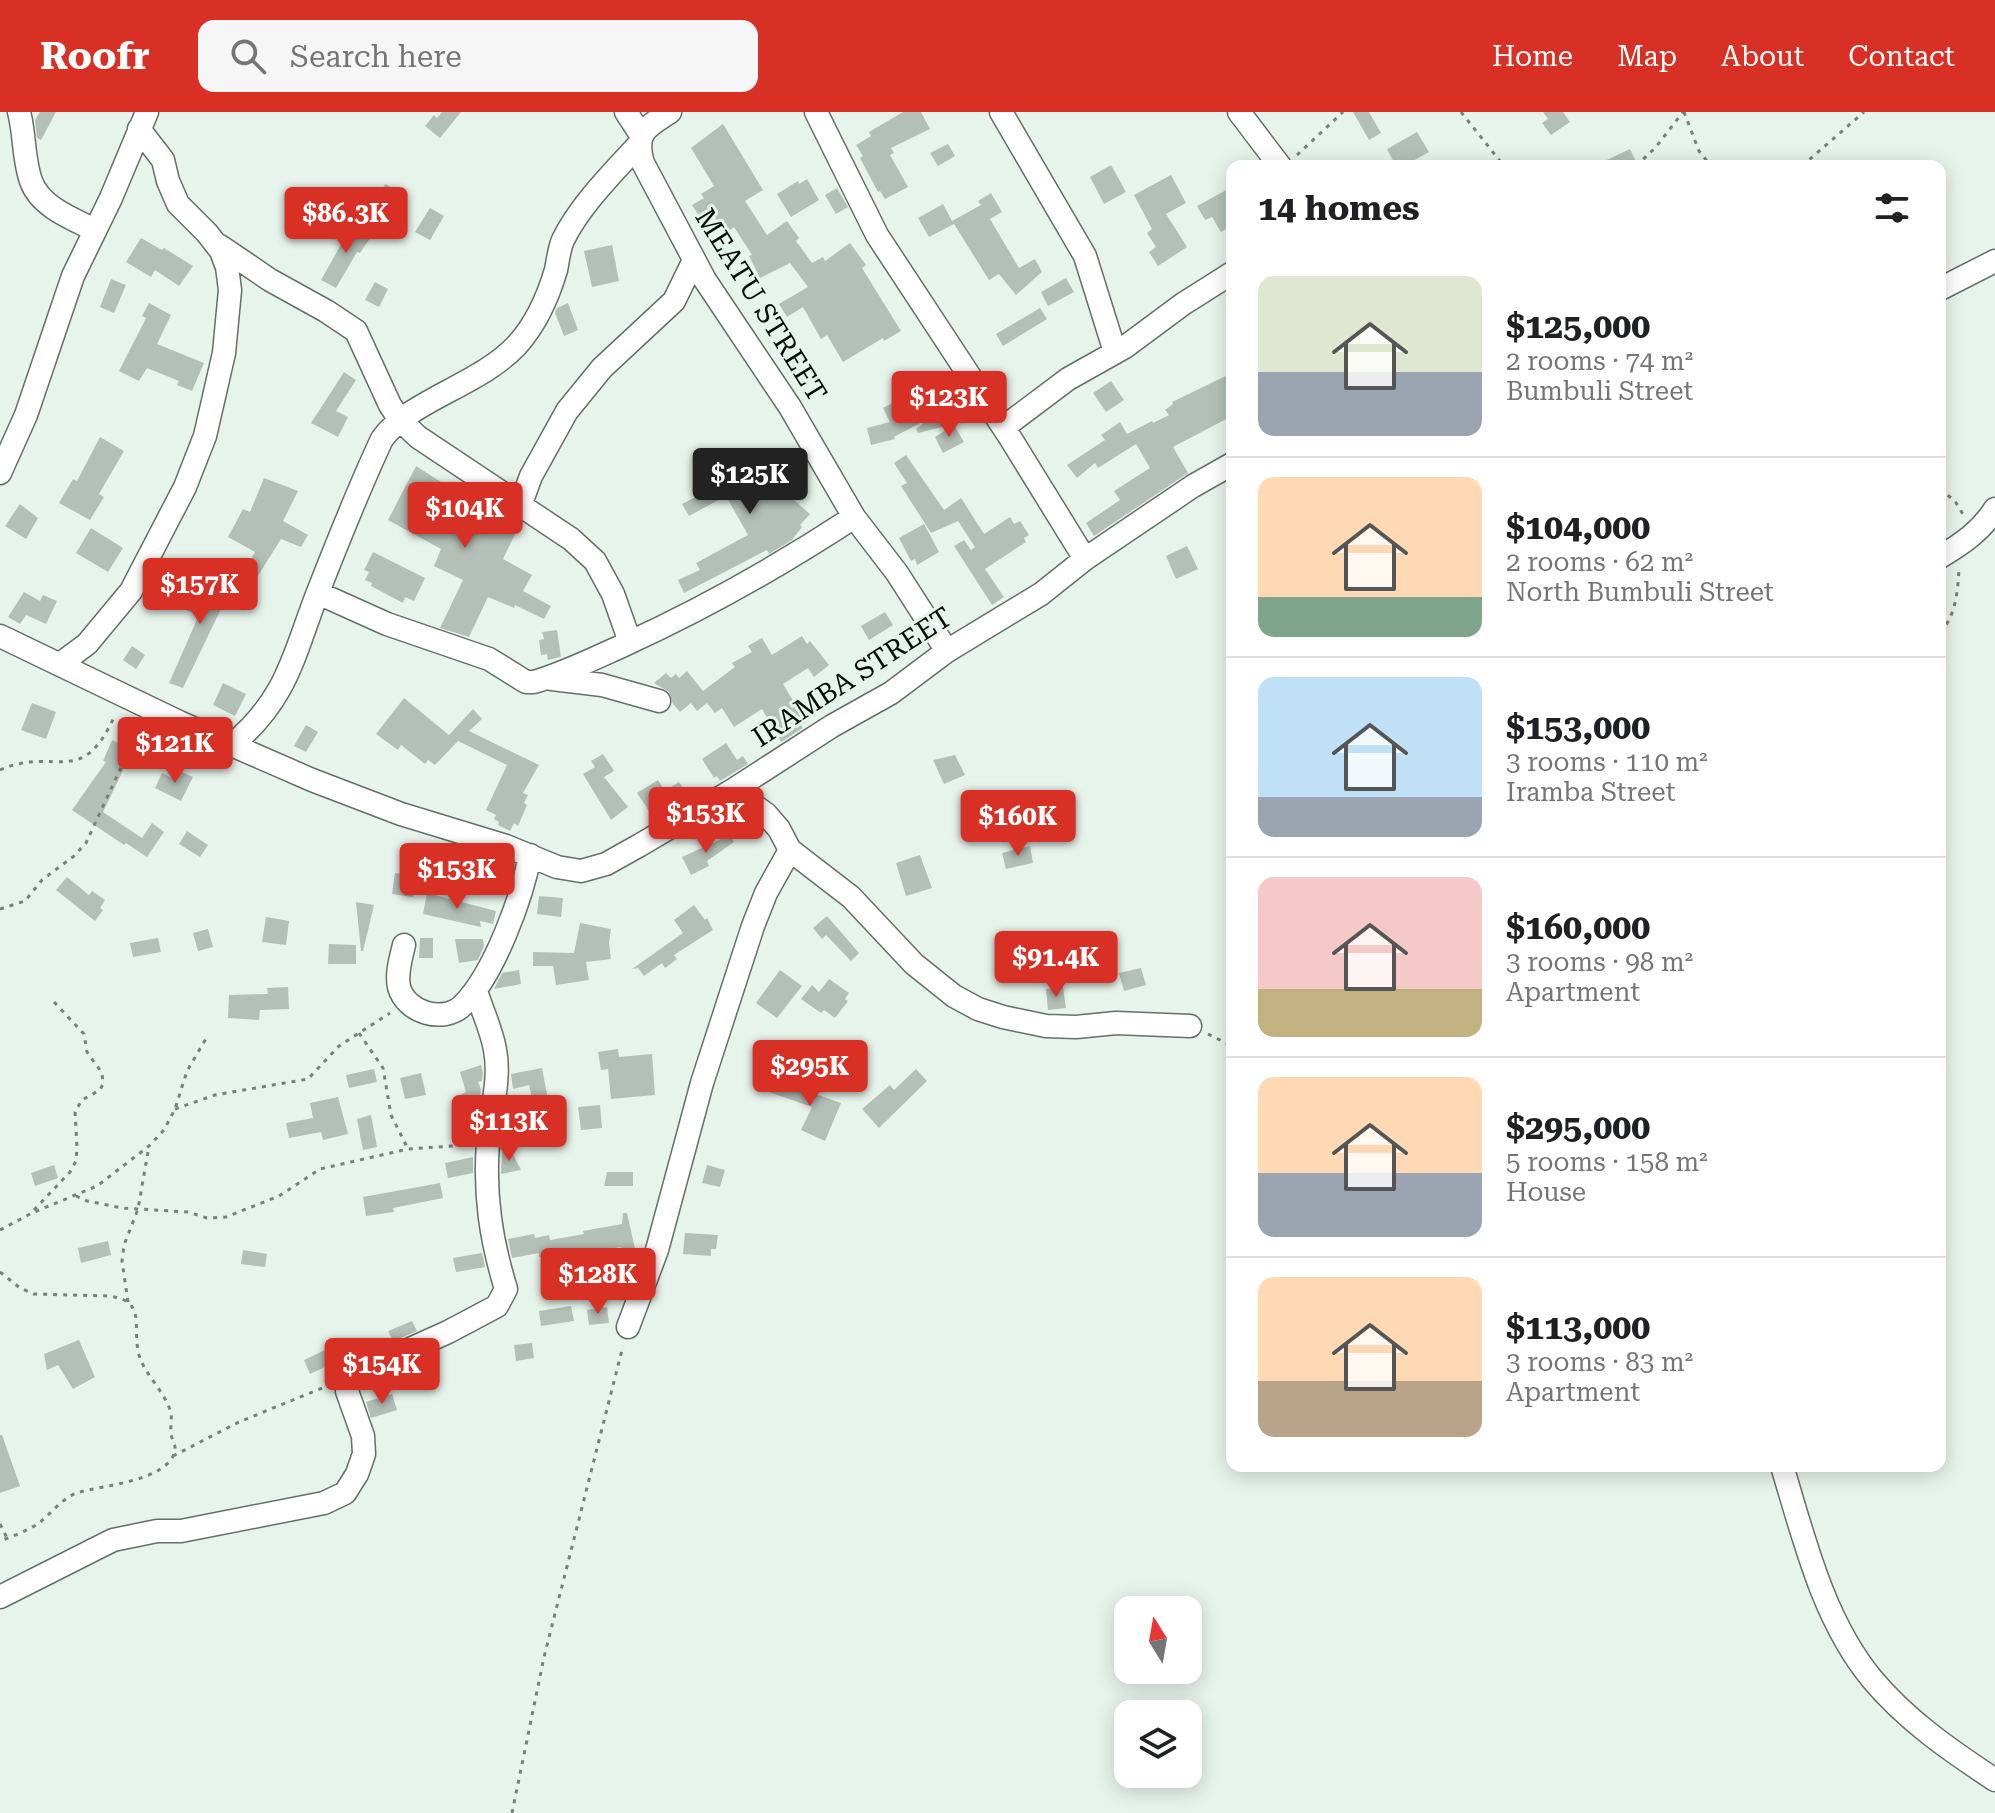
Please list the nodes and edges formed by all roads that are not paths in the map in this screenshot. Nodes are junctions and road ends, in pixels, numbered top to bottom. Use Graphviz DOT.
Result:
graph roads {
  1 [pos="19,112"];
  2 [pos="626,112"];
  3 [pos="670,112"];
  4 [pos="816,112"];
  5 [pos="1001,112"];
  6 [pos="1239,112"];
  7 [pos="143,121"];
  8 [pos="640,140"];
  9 [pos="1275,160"];
  10 [pos="95,230"];
  11 [pos="214,242"];
  12 [pos="694,260"];
  13 [pos="1995,261"];
  14 [pos="1226,277"];
  15 [pos="1946,286"];
  16 [pos="1115,352"];
  17 [pos="400,420"];
  18 [pos="1004,427"];
  19 [pos="1226,467"];
  20 [pos="0,473"];
  21 [pos="520,506"];
  22 [pos="1995,509"];
  23 [pos="854,517"];
  24 [pos="1958,545"];
  25 [pos="1085,559"];
  26 [pos="318,593"];
  27 [pos="0,636"];
  28 [pos="630,642"];
  29 [pos="947,651"];
  30 [pos="60,664"];
  31 [pos="547,679"];
  32 [pos="659,701"];
  33 [pos="232,745"];
  34 [pos="733,790"];
  35 [pos="790,850"];
  36 [pos="530,855"];
  37 [pos="404,945"];
  38 [pos="476,991"];
  39 [pos="1190,1026"];
  40 [pos="628,1327"];
  41 [pos="1784,1472"];
  42 [pos="0,1597"];
  43 [pos="1995,1780"];
  1 -- 10 [label="street"];
  2 -- 8 [label="street, MEATU STREET"];
  3 -- 8 [label="street"];
  4 -- 18 [label="street"];
  5 -- 16 [label="street"];
  6 -- 9 [label="street"];
  7 -- 10 [label="street"];
  7 -- 11 [label="street"];
  8 -- 12 [label="street, MEATU STREET"];
  8 -- 17 [label="street"];
  10 -- 20 [label="street"];
  11 -- 17 [label="street"];
  11 -- 30 [label="street"];
  12 -- 21 [label="street"];
  12 -- 23 [label="street, MEATU STREET"];
  13 -- 15 [label="street"];
  14 -- 16 [label="street"];
  16 -- 18 [label="street"];
  17 -- 21 [label="street"];
  17 -- 26 [label="street"];
  18 -- 25 [label="street"];
  19 -- 25 [label="street, IRAMBA STREET"];
  21 -- 28 [label="street"];
  22 -- 24 [label="street"];
  23 -- 28 [label="street"];
  23 -- 29 [label="street, MEATU STREET"];
  25 -- 29 [label="street, IRAMBA STREET"];
  26 -- 31 [label="street"];
  26 -- 33 [label="street"];
  27 -- 30 [label="street, IRAMBA STREET"];
  28 -- 31 [label="street"];
  29 -- 34 [label="street, IRAMBA STREET"];
  30 -- 33 [label="street, IRAMBA STREET"];
  31 -- 32 [label="street"];
  33 -- 36 [label="street, IRAMBA STREET"];
  34 -- 35 [label="street"];
  34 -- 36 [label="street, IRAMBA STREET"];
  35 -- 39 [label="street"];
  35 -- 40 [label="street"];
  36 -- 38 [label="street"];
  37 -- 38 [label="street"];
  38 -- 42 [label="street"];
  41 -- 43 [label="street"];
}
